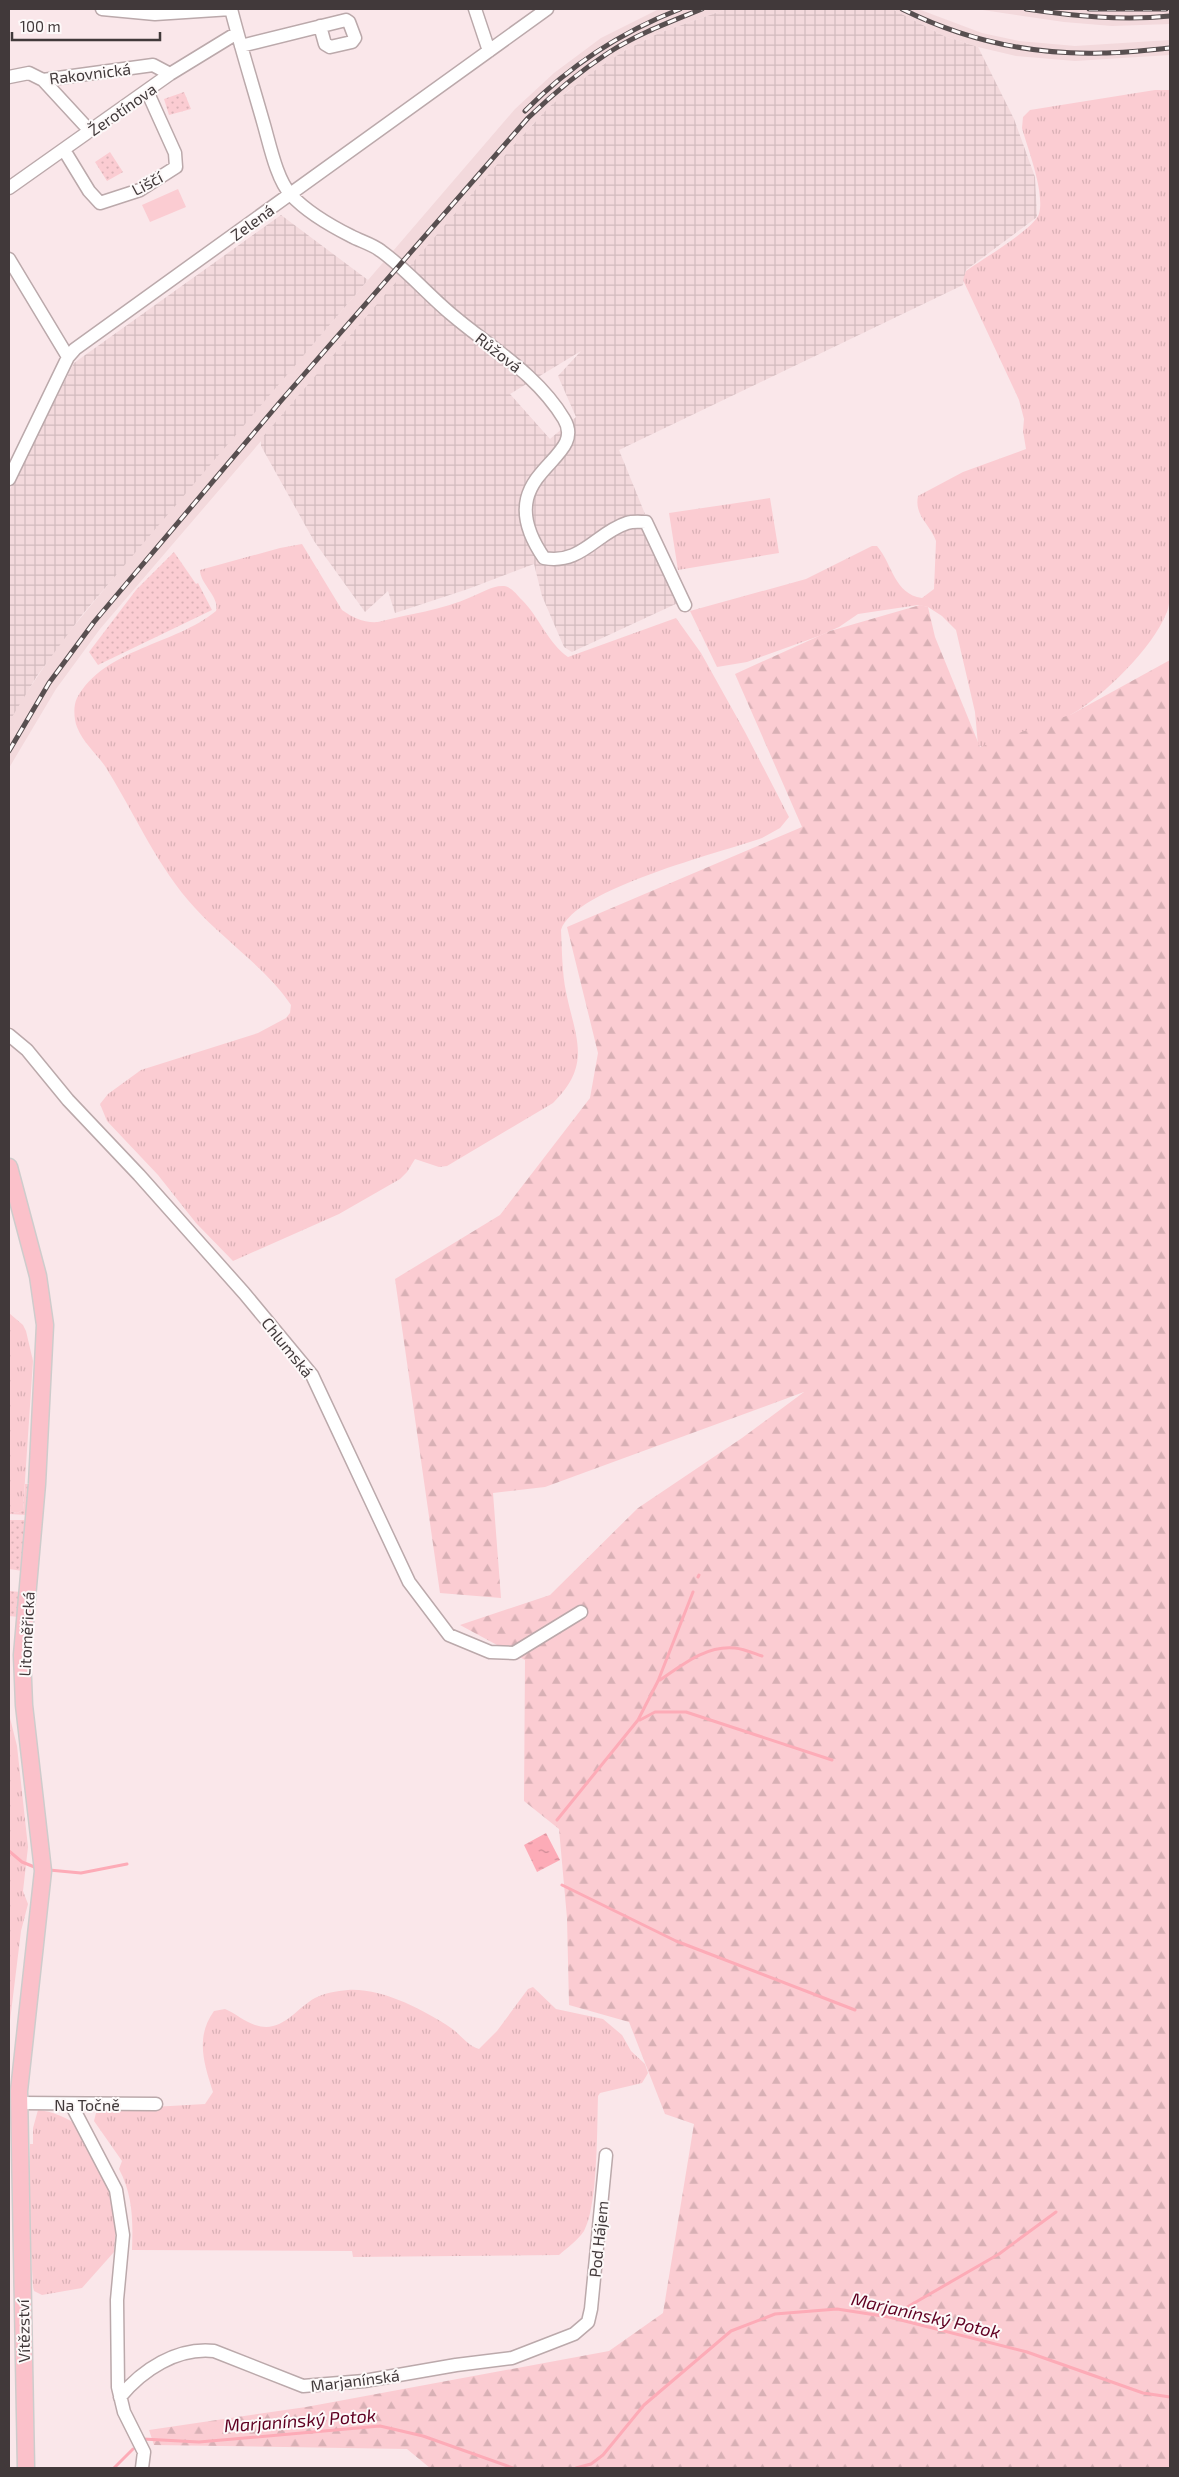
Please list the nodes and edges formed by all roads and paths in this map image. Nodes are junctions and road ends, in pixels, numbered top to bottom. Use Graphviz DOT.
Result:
graph roads {
  1 [pos="102,9"];
  2 [pos="231,9"];
  3 [pos="475,9"];
  4 [pos="547,9"];
  5 [pos="320,26"];
  6 [pos="237,32"];
  7 [pos="241,46"];
  8 [pos="489,50"];
  9 [pos="170,74"];
  10 [pos="9,77"];
  11 [pos="43,80"];
  12 [pos="147,91"];
  13 [pos="90,131"];
  14 [pos="64,150"];
  15 [pos="9,188"];
  16 [pos="291,195"];
  17 [pos="9,259"];
  18 [pos="68,357"];
  19 [pos="9,479"];
  20 [pos="685,605"];
  21 [pos="9,1035"];
  22 [pos="9,1167"];
  23 [pos="581,1612"];
  24 [pos="19,2103"];
  25 [pos="71,2104"];
  26 [pos="156,2104"];
  27 [pos="606,2155"];
  28 [pos="588,2322"];
  29 [pos="120,2397"];
  30 [pos="26,2468"];
  31 [pos="142,2468"];
  1 -- 2 [label="street"];
  2 -- 6 [label="street, Růžová"];
  3 -- 8 [label="street"];
  4 -- 8 [label="street, Zelená"];
  5 -- 7 [label="street"];
  6 -- 7 [label="street, Růžová"];
  6 -- 9 [label="street, Žerotínova"];
  7 -- 16 [label="street, Růžová"];
  8 -- 16 [label="street, Zelená"];
  9 -- 11 [label="street, Rakovnická"];
  9 -- 12 [label="street, Žerotínova"];
  10 -- 11 [label="street, Rakovnická"];
  11 -- 13 [label="street"];
  12 -- 13 [label="street, Žerotínova"];
  12 -- 14 [label="street, Liščí"];
  13 -- 14 [label="street, Žerotínova"];
  14 -- 15 [label="street, Žerotínova"];
  16 -- 18 [label="street, Zelená"];
  16 -- 20 [label="street, Růžová"];
  17 -- 18 [label="street"];
  18 -- 19 [label="street, Zelená"];
  21 -- 23 [label="street, Chlumská"];
  22 -- 24 [label="main road, Litoměřická"];
  24 -- 25 [label="street, Na Točně"];
  24 -- 30 [label="main road, Vítězství"];
  25 -- 26 [label="street, Na Točně"];
  25 -- 29 [label="street"];
  27 -- 28 [label="street, Pod Hájem"];
  28 -- 29 [label="street, Marjanínská"];
  29 -- 31 [label="street"];
}
